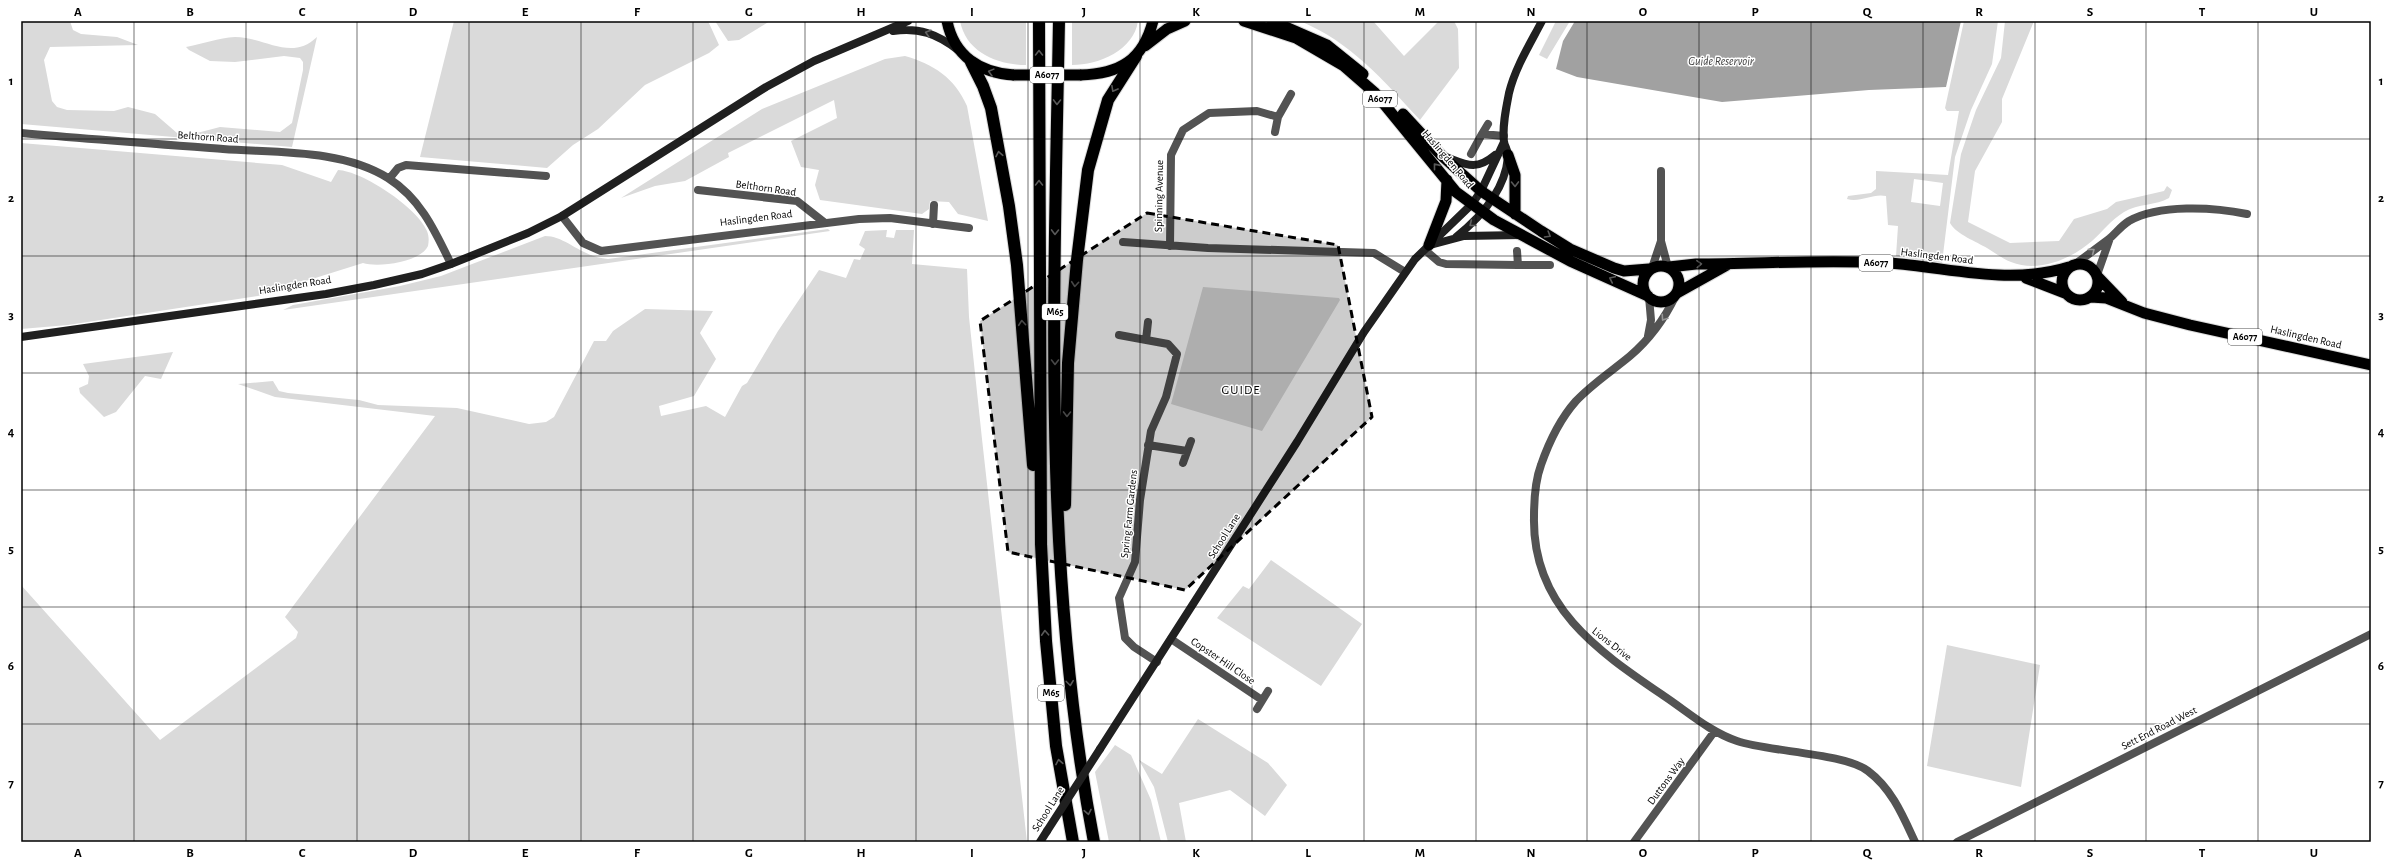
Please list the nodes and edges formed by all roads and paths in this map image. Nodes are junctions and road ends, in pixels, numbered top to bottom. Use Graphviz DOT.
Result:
graph roads {
  1 [pos="908,21"];
  2 [pos="947,21"];
  3 [pos="1039,21"];
  4 [pos="1059,21"];
  5 [pos="1153,21"];
  6 [pos="1185,21"];
  7 [pos="1244,21"];
  8 [pos="1272,21"];
  9 [pos="1542,21"];
  10 [pos="886,32"];
  11 [pos="961,52"];
  12 [pos="1139,52"];
  13 [pos="971,62"];
  14 [pos="1291,94"];
  15 [pos="1278,117"];
  16 [pos="1488,124"];
  17 [pos="1275,132"];
  18 [pos="21,133"];
  19 [pos="1482,134"];
  20 [pos="1504,139"];
  21 [pos="1471,154"];
  22 [pos="1503,154"];
  23 [pos="1441,155"];
  24 [pos="1661,171"];
  25 [pos="546,176"];
  26 [pos="389,179"];
  27 [pos="1447,180"];
  28 [pos="698,190"];
  29 [pos="1481,191"];
  30 [pos="1492,199"];
  31 [pos="1472,204"];
  32 [pos="934,205"];
  33 [pos="1483,212"];
  34 [pos="1515,214"];
  35 [pos="2247,214"];
  36 [pos="562,216"];
  37 [pos="825,223"];
  38 [pos="933,224"];
  39 [pos="969,228"];
  40 [pos="1521,235"];
  41 [pos="1456,237"];
  42 [pos="2110,238"];
  43 [pos="1661,241"];
  44 [pos="1123,242"];
  45 [pos="1170,246"];
  46 [pos="1427,247"];
  47 [pos="1517,250"];
  48 [pos="451,264"];
  49 [pos="1729,264"];
  50 [pos="1518,265"];
  51 [pos="1550,265"];
  52 [pos="2072,266"];
  53 [pos="1669,267"];
  54 [pos="1650,269"];
  55 [pos="1405,272"];
  56 [pos="2097,276"];
  57 [pos="2022,277"];
  58 [pos="2065,293"];
  59 [pos="1676,294"];
  60 [pos="1648,297"];
  61 [pos="2091,297"];
  62 [pos="2125,305"];
  63 [pos="1148,322"];
  64 [pos="1119,335"];
  65 [pos="21,337"];
  66 [pos="1647,338"];
  67 [pos="1146,340"];
  68 [pos="2370,363"];
  69 [pos="1191,441"];
  70 [pos="1148,445"];
  71 [pos="1187,452"];
  72 [pos="1183,463"];
  73 [pos="1041,544"];
  74 [pos="1063,602"];
  75 [pos="2371,634"];
  76 [pos="1171,639"];
  77 [pos="1157,662"];
  78 [pos="1268,691"];
  79 [pos="1262,700"];
  80 [pos="1257,709"];
  81 [pos="1714,732"];
  82 [pos="1040,842"];
  83 [pos="1073,842"];
  84 [pos="1094,842"];
  85 [pos="1634,842"];
  86 [pos="1915,842"];
  87 [pos="1958,842"];
  1 -- 10 [label="main road, Haslingden Road"];
  2 -- 11 [label="highway, A6077"];
  73 -- 3 [label="highway, M65, one-way"];
  4 -- 74 [label="highway, M65, one-way"];
  5 -- 12 [label="highway"];
  6 -- 12 [label="highway, A6077"];
  27 -- 7 [label="highway, Haslingden Road / A6077, one-way"];
  8 -- 23 [label="highway, Haslingden Road / A6077"];
  9 -- 20 [label="main road"];
  11 -- 10 [label="main road, Haslingden Road, one-way"];
  10 -- 36 [label="main road, Haslingden Road"];
  11 -- 13 [label="highway, A6077"];
  12 -- 13 [label="highway, A6077, one-way, bridge"];
  12 -- 74 [label="highway, one-way"];
  73 -- 13 [label="highway, one-way"];
  14 -- 15 [label="street"];
  15 -- 17 [label="street"];
  15 -- 45 [label="street, Spinning Avenue"];
  16 -- 19 [label="street"];
  18 -- 26 [label="street, Belthorn Road"];
  19 -- 20 [label="street"];
  19 -- 21 [label="street"];
  20 -- 22 [label="main road"];
  22 -- 23 [label="main road"];
  22 -- 29 [label="main road, School Lane"];
  22 -- 30 [label="main road"];
  22 -- 34 [label="highway, one-way"];
  23 -- 29 [label="highway, Haslingden Road / A6077"];
  24 -- 43 [label="street"];
  25 -- 26 [label="street"];
  26 -- 48 [label="street, Belthorn Road"];
  27 -- 31 [label="highway, Haslingden Road / A6077"];
  27 -- 46 [label="highway"];
  28 -- 37 [label="street, Belthorn Road"];
  29 -- 30 [label="highway, Haslingden Road / A6077"];
  29 -- 31 [label="main road, School Lane"];
  30 -- 33 [label="main road"];
  30 -- 34 [label="highway, Haslingden Road / A6077"];
  31 -- 33 [label="highway, Haslingden Road / A6077"];
  31 -- 46 [label="main road, School Lane"];
  32 -- 38 [label="street"];
  33 -- 40 [label="highway, Haslingden Road / A6077"];
  33 -- 41 [label="main road, one-way"];
  34 -- 54 [label="highway, Haslingden Road / A6077, one-way"];
  35 -- 42 [label="street"];
  36 -- 37 [label="street, Haslingden Road"];
  36 -- 48 [label="main road, Haslingden Road"];
  37 -- 38 [label="street, Haslingden Road"];
  38 -- 39 [label="street, Haslingden Road"];
  40 -- 41 [label="main road"];
  60 -- 40 [label="highway, Haslingden Road / A6077, one-way"];
  41 -- 46 [label="main road"];
  52 -- 42 [label="street, one-way"];
  42 -- 56 [label="street"];
  43 -- 53 [label="street"];
  43 -- 54 [label="street"];
  44 -- 45 [label="street"];
  45 -- 55 [label="street"];
  46 -- 50 [label="street"];
  46 -- 55 [label="main road, School Lane"];
  47 -- 50 [label="street"];
  48 -- 65 [label="main road, Haslingden Road"];
  53 -- 49 [label="highway, Haslingden Road / A6077, one-way"];
  49 -- 57 [label="highway, Haslingden Road / A6077"];
  49 -- 59 [label="highway, Haslingden Road / A6077"];
  50 -- 51 [label="street"];
  52 -- 56 [label="highway, A6077"];
  52 -- 57 [label="highway, Haslingden Road / A6077"];
  52 -- 58 [label="highway"];
  53 -- 54 [label="highway, A6077"];
  53 -- 59 [label="highway"];
  54 -- 60 [label="highway"];
  55 -- 76 [label="main road, School Lane"];
  56 -- 61 [label="highway"];
  56 -- 62 [label="highway, Haslingden Road / A6077"];
  57 -- 58 [label="highway, Haslingden Road / A6077"];
  58 -- 61 [label="highway, A6077"];
  59 -- 60 [label="highway, A6077"];
  59 -- 66 [label="street, Lions Drive, one-way"];
  60 -- 66 [label="street"];
  61 -- 62 [label="highway, Haslingden Road / A6077"];
  62 -- 68 [label="highway, Haslingden Road / A6077"];
  63 -- 67 [label="street"];
  64 -- 67 [label="street, Spring Farm Gardens"];
  66 -- 81 [label="street, Lions Drive"];
  67 -- 70 [label="street, Spring Farm Gardens"];
  69 -- 71 [label="street"];
  70 -- 71 [label="street"];
  70 -- 77 [label="street, Spring Farm Gardens"];
  71 -- 72 [label="street"];
  83 -- 73 [label="highway, M65, one-way"];
  74 -- 84 [label="highway, M65, one-way"];
  75 -- 87 [label="street, Sett End Road West"];
  76 -- 77 [label="main road, School Lane"];
  76 -- 79 [label="street, Copster Hill Close"];
  77 -- 82 [label="main road, School Lane, bridge"];
  78 -- 79 [label="street"];
  79 -- 80 [label="street"];
  81 -- 85 [label="street, Duttons Way"];
  81 -- 86 [label="street, Lions Drive"];
}
